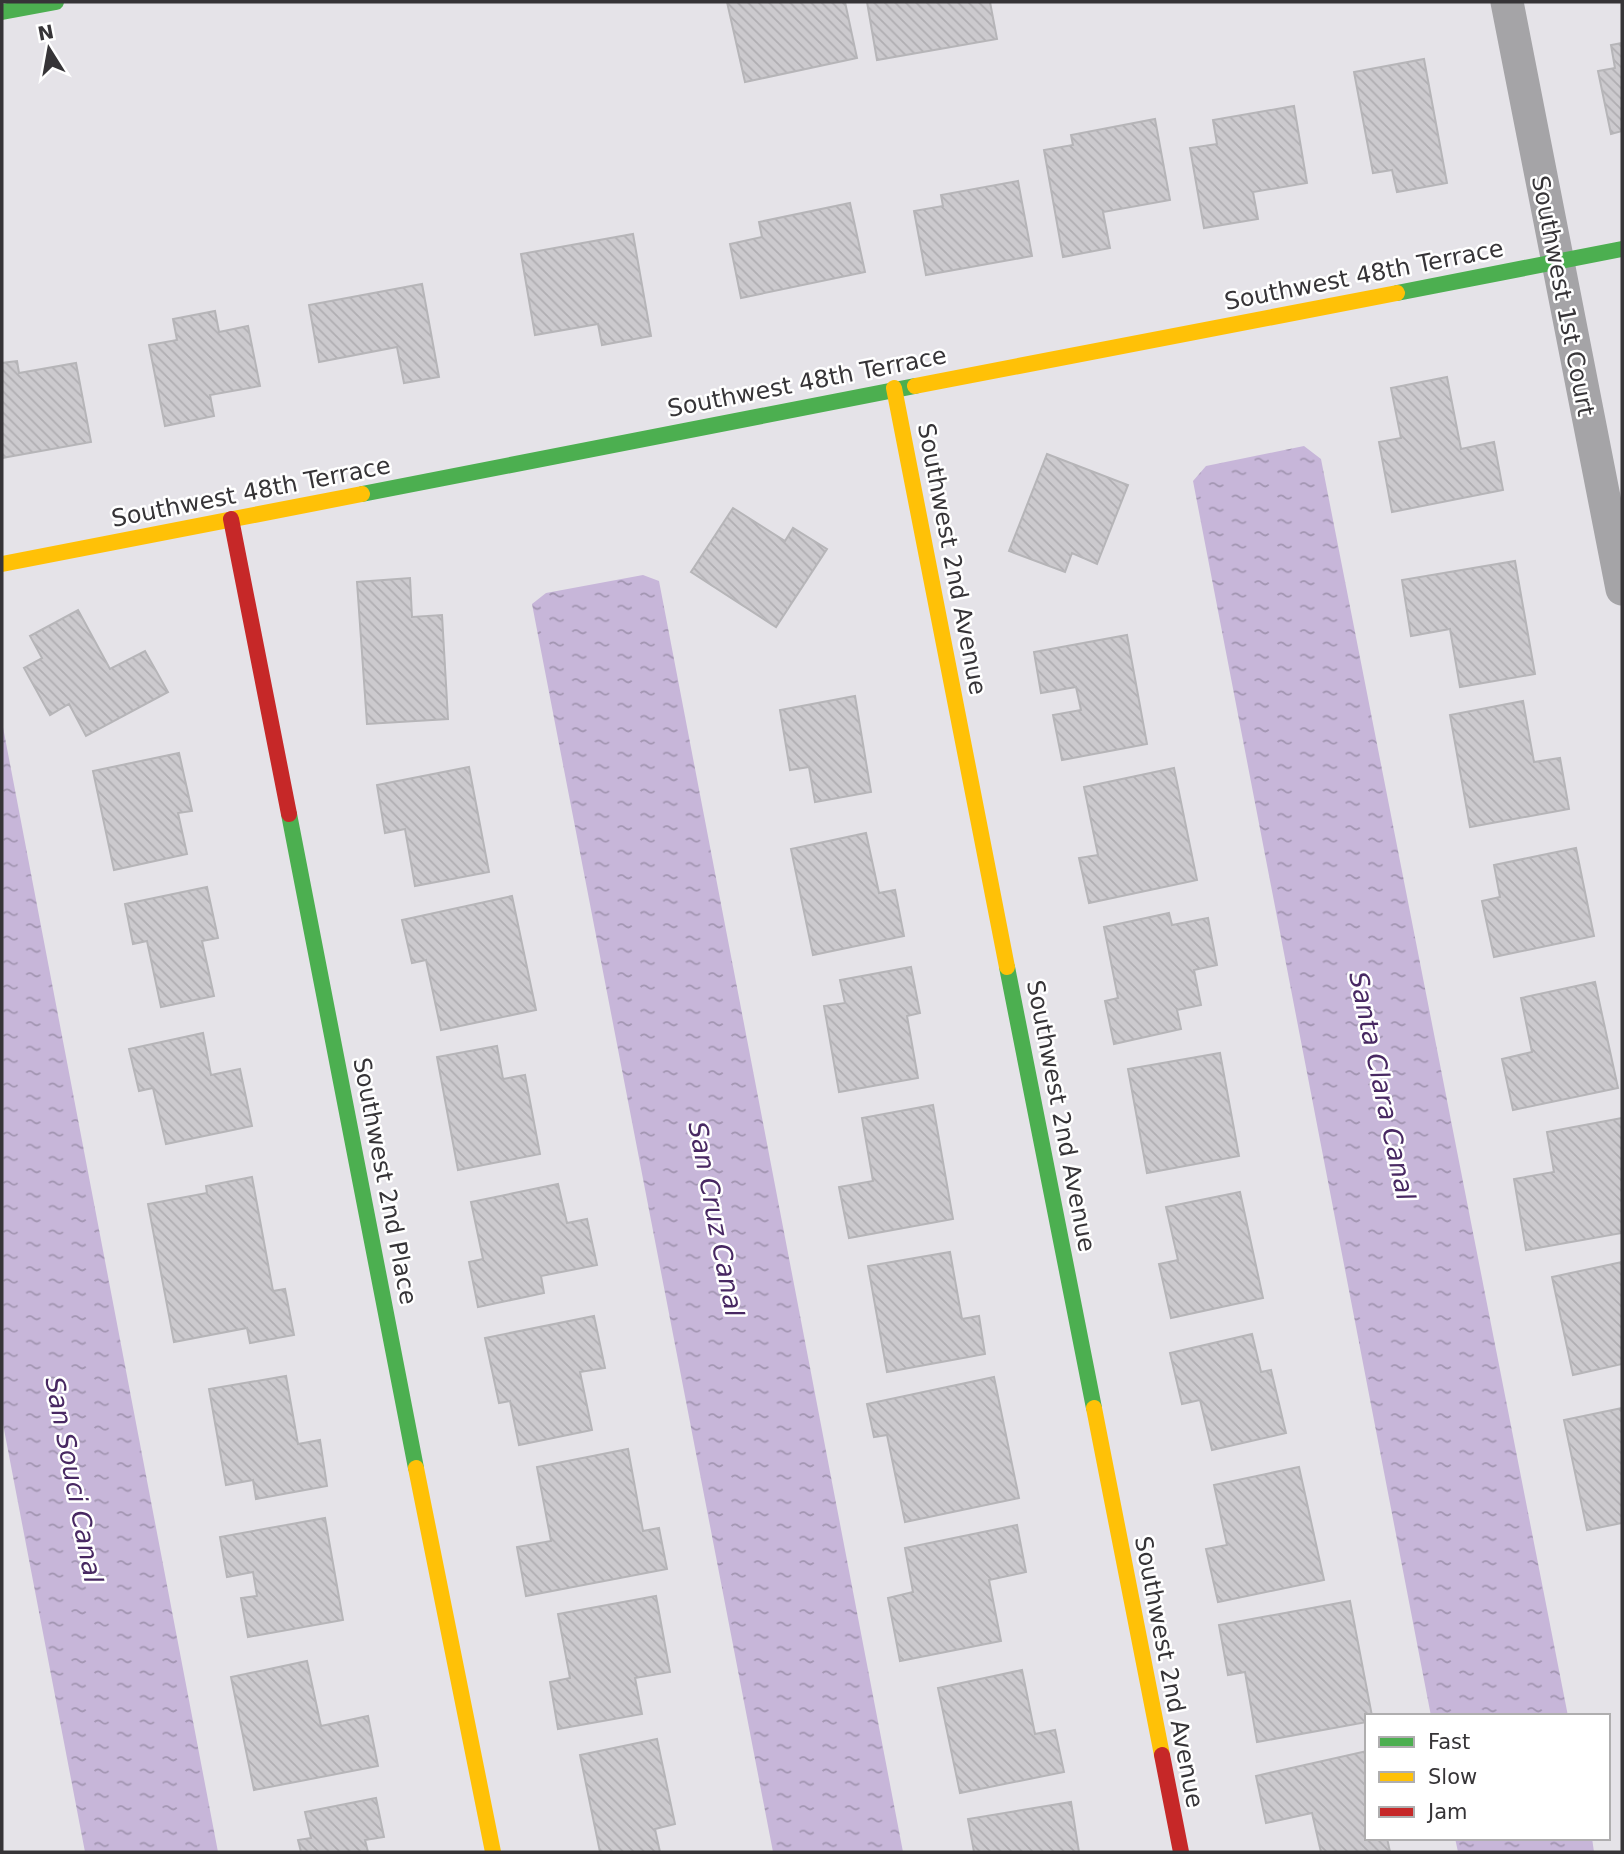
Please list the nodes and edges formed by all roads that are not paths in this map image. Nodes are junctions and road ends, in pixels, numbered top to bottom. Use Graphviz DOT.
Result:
graph roads {
  1 [pos="56,2"];
  2 [pos="1507,2"];
  3 [pos="2,12"];
  4 [pos="1622,248"];
  5 [pos="1556,261"];
  6 [pos="894,388"];
  7 [pos="231,519"];
  8 [pos="2,564"];
  9 [pos="1622,589"];
  10 [pos="493,1852"];
  11 [pos="1181,1852"];
  1 -- 3 [label="street"];
  2 -- 5 [label="street, Southwest 1st Court"];
  4 -- 5 [label="street, Southwest 48th Terrace"];
  5 -- 6 [label="street, Southwest 48th Terrace"];
  5 -- 9 [label="street, Southwest 1st Court"];
  6 -- 7 [label="street, Southwest 48th Terrace"];
  6 -- 11 [label="street, Southwest 2nd Avenue"];
  7 -- 8 [label="street, Southwest 48th Terrace"];
  7 -- 10 [label="street, Southwest 2nd Place"];
}
